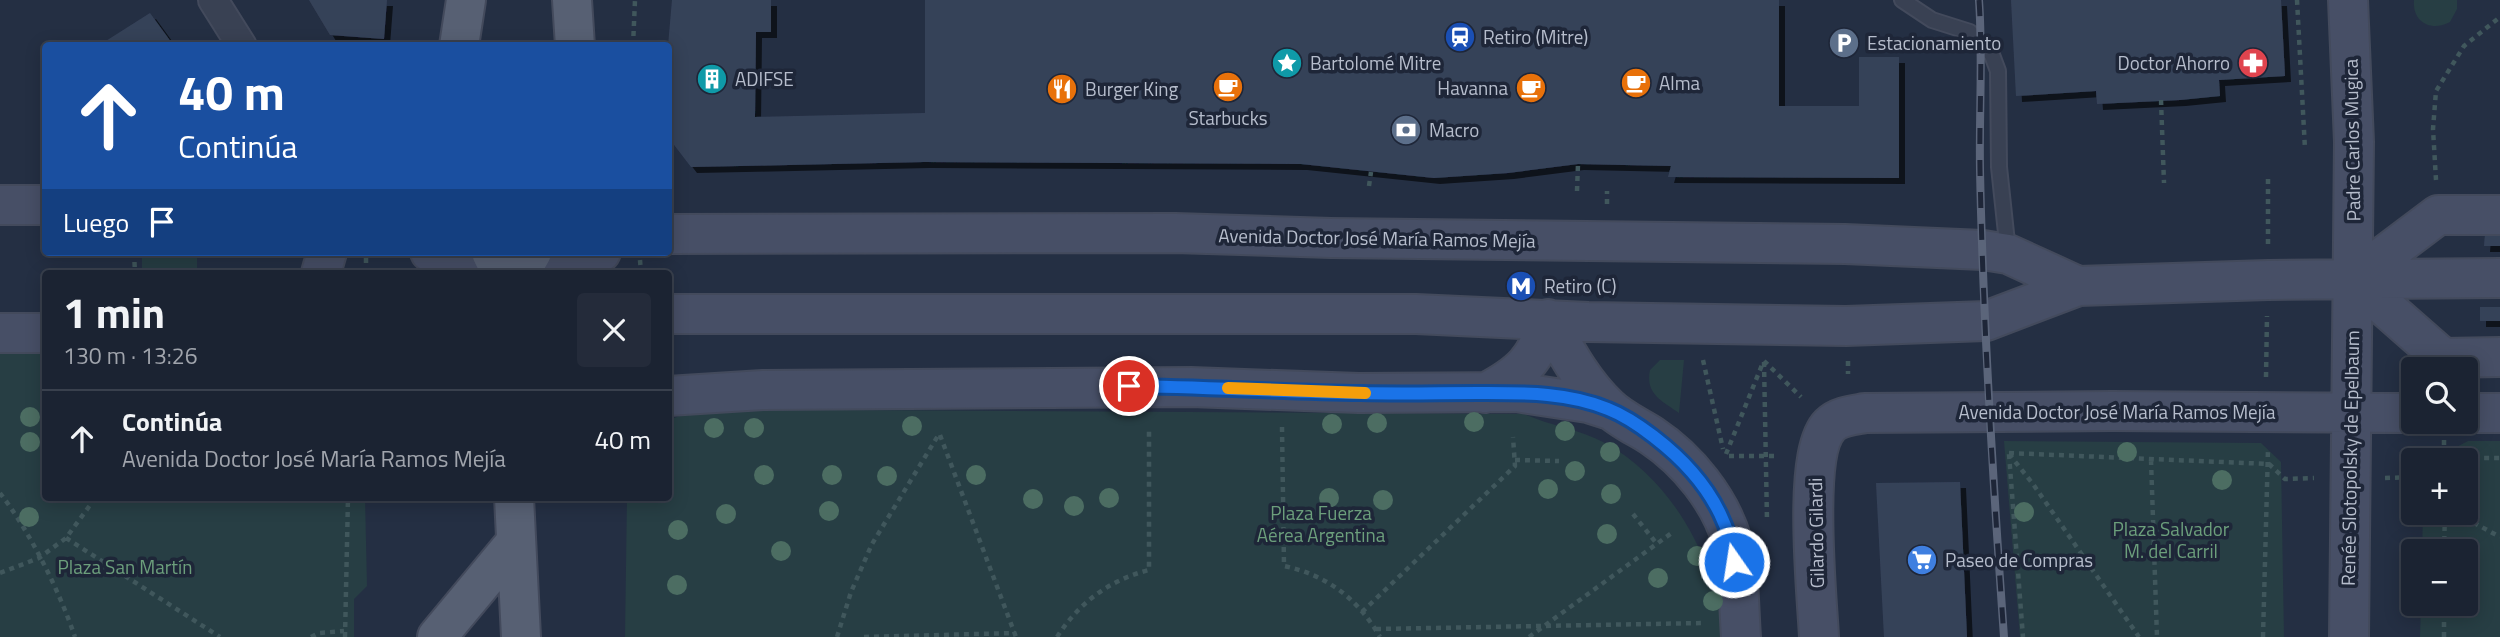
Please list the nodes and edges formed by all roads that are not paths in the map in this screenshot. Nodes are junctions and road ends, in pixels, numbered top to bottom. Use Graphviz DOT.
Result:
graph roads {
  1 [pos="213,0"];
  2 [pos="466,0"];
  3 [pos="572,0"];
  4 [pos="1902,0"];
  5 [pos="2348,0"];
  6 [pos="239,42"];
  7 [pos="460,42"];
  8 [pos="575,42"];
  9 [pos="0,205"];
  10 [pos="42,205"];
  11 [pos="2500,215"];
  12 [pos="672,234"];
  13 [pos="2008,254"];
  14 [pos="438,256"];
  15 [pos="591,256"];
  16 [pos="468,270"];
  17 [pos="557,270"];
  18 [pos="2500,278"];
  19 [pos="2353,279"];
  20 [pos="2078,286"];
  21 [pos="672,314"];
  22 [pos="1548,319"];
  23 [pos="0,333"];
  24 [pos="42,333"];
  25 [pos="2500,357"];
  26 [pos="1485,393"];
  27 [pos="672,396"];
  28 [pos="1610,410"];
  29 [pos="2350,412"];
  30 [pos="2401,413"];
  31 [pos="2478,413"];
  32 [pos="2500,413"];
  33 [pos="1826,431"];
  34 [pos="512,501"];
  35 [pos="515,543"];
  36 [pos="437,637"];
  37 [pos="502,637"];
  38 [pos="521,637"];
  39 [pos="1741,637"];
  40 [pos="1819,637"];
  41 [pos="2349,637"];
  1 -- 6 [label="street"];
  2 -- 7 [label="main road"];
  3 -- 8 [label="main road"];
  4 -- 13 [label="lane"];
  5 -- 19 [label="main road, Padre Carlos Mugica"];
  9 -- 10 [label="main road"];
  11 -- 19 [label="main road"];
  12 -- 13 [label="main road, Avenida Doctor José María Ramos Mejía"];
  13 -- 20 [label="main road, Avenida Doctor José María Ramos Mejía"];
  14 -- 16 [label="main road"];
  15 -- 17 [label="main road"];
  18 -- 19 [label="main road, Avenida Doctor José María Ramos Mejía"];
  19 -- 20 [label="main road, Avenida Doctor José María Ramos Mejía"];
  19 -- 25 [label="main road"];
  19 -- 29 [label="main road, Renée Slotopolsky de Epelbaum"];
  20 -- 22 [label="main road, Avenida Doctor José María Ramos Mejía"];
  21 -- 22 [label="main road, Avenida Doctor José María Ramos Mejía"];
  22 -- 26 [label="main road"];
  22 -- 28 [label="main road"];
  23 -- 24 [label="main road"];
  26 -- 27 [label="main road"];
  26 -- 28 [label="main road"];
  28 -- 39 [label="main road"];
  29 -- 30 [label="main road, Avenida Doctor José María Ramos Mejía"];
  29 -- 33 [label="main road, Avenida Doctor José María Ramos Mejía"];
  29 -- 41 [label="main road, Renée Slotopolsky de Epelbaum"];
  31 -- 32 [label="main road"];
  33 -- 40 [label="main road, Gilardo Gilardi"];
  34 -- 35 [label="main road"];
  35 -- 36 [label="main road"];
  35 -- 37 [label="main road"];
  35 -- 38 [label="main road"];
}
